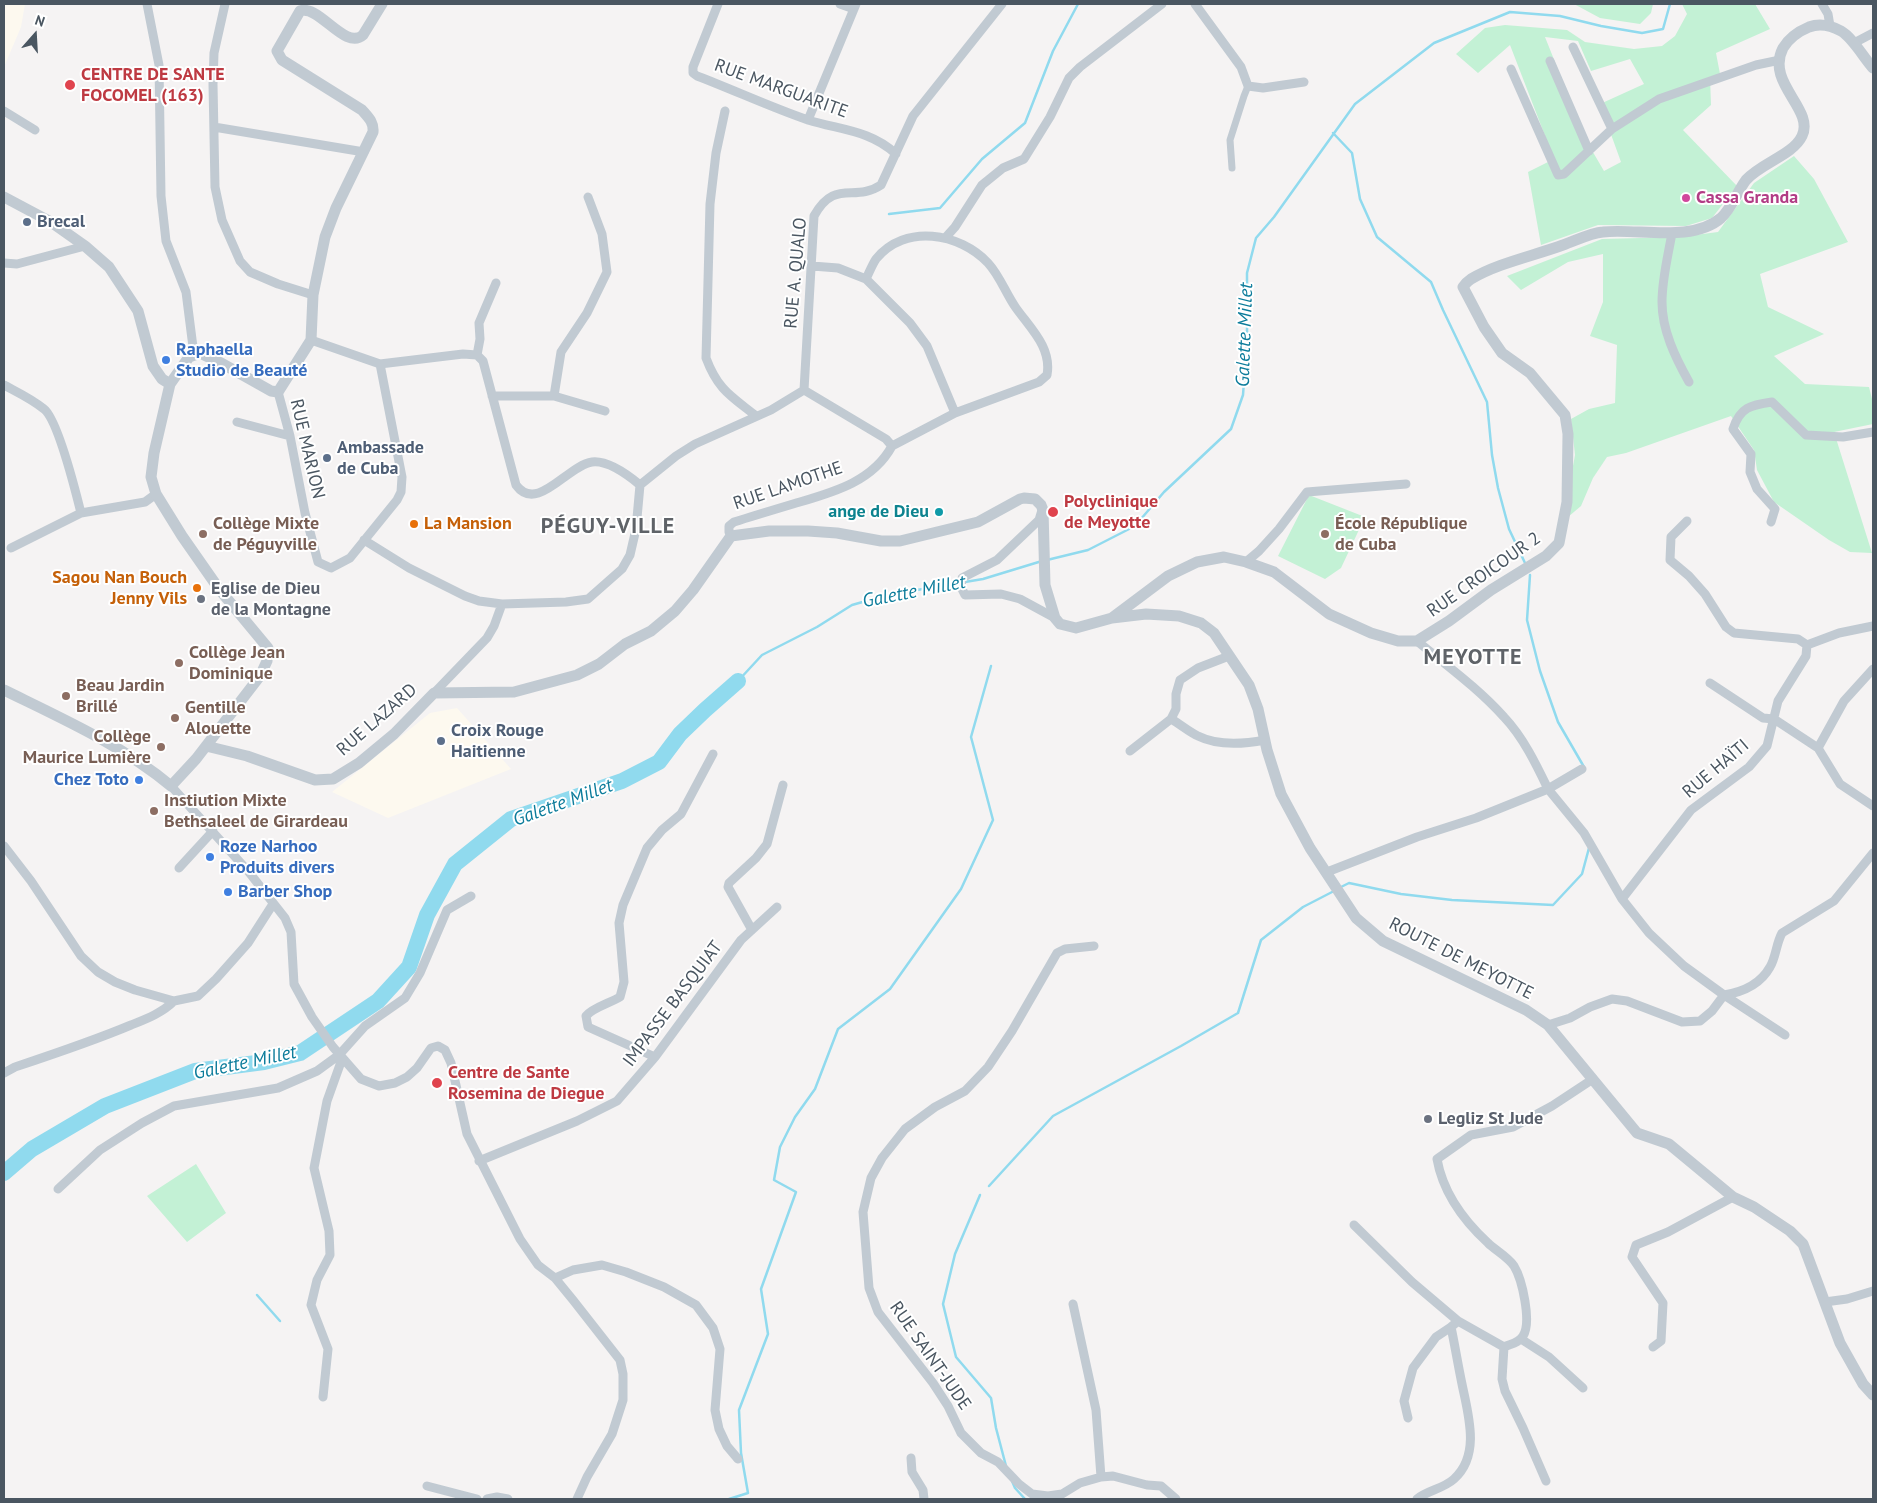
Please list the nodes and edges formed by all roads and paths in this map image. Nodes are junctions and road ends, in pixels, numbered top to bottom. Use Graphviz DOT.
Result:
graph roads {
  1 [pos="147,4"];
  2 [pos="225,4"];
  3 [pos="382,4"];
  4 [pos="718,4"];
  5 [pos="840,4"];
  6 [pos="1002,4"];
  7 [pos="1162,4"];
  8 [pos="1194,4"];
  9 [pos="1822,4"];
  10 [pos="855,6"];
  11 [pos="1830,26"];
  12 [pos="1873,33"];
  13 [pos="1854,43"];
  14 [pos="1573,47"];
  15 [pos="1780,60"];
  16 [pos="1550,61"];
  17 [pos="1873,68"];
  18 [pos="1511,69"];
  19 [pos="1304,82"];
  20 [pos="1248,86"];
  21 [pos="4,111"];
  22 [pos="725,111"];
  23 [pos="808,120"];
  24 [pos="214,127"];
  25 [pos="1612,129"];
  26 [pos="35,130"];
  27 [pos="1588,151"];
  28 [pos="364,152"];
  29 [pos="896,154"];
  30 [pos="1232,168"];
  31 [pos="4,198"];
  32 [pos="588,198"];
  33 [pos="1672,233"];
  34 [pos="946,237"];
  35 [pos="85,246"];
  36 [pos="4,263"];
  37 [pos="812,266"];
  38 [pos="866,279"];
  39 [pos="496,282"];
  40 [pos="313,295"];
  41 [pos="311,340"];
  42 [pos="194,354"];
  43 [pos="477,355"];
  44 [pos="380,364"];
  45 [pos="1688,382"];
  46 [pos="170,384"];
  47 [pos="4,385"];
  48 [pos="804,390"];
  49 [pos="278,392"];
  50 [pos="492,396"];
  51 [pos="554,396"];
  52 [pos="605,411"];
  53 [pos="955,413"];
  54 [pos="756,416"];
  55 [pos="238,422"];
  56 [pos="1873,432"];
  57 [pos="290,436"];
  58 [pos="892,446"];
  59 [pos="1406,484"];
  60 [pos="640,485"];
  61 [pos="156,494"];
  62 [pos="1042,510"];
  63 [pos="81,514"];
  64 [pos="1687,521"];
  65 [pos="1771,522"];
  66 [pos="730,536"];
  67 [pos="364,540"];
  68 [pos="11,548"];
  69 [pos="1246,562"];
  70 [pos="502,604"];
  71 [pos="1055,618"];
  72 [pos="1112,618"];
  73 [pos="1873,626"];
  74 [pos="1417,641"];
  75 [pos="1807,645"];
  76 [pos="1229,656"];
  77 [pos="1873,669"];
  78 [pos="1710,683"];
  79 [pos="4,690"];
  80 [pos="434,693"];
  81 [pos="1171,719"];
  82 [pos="1774,719"];
  83 [pos="1265,740"];
  84 [pos="206,746"];
  85 [pos="1818,748"];
  86 [pos="1130,751"];
  87 [pos="713,754"];
  88 [pos="1582,769"];
  89 [pos="171,786"];
  90 [pos="783,786"];
  91 [pos="1548,789"];
  92 [pos="1873,806"];
  93 [pos="213,831"];
  94 [pos="4,846"];
  95 [pos="1873,853"];
  96 [pos="179,868"];
  97 [pos="1327,872"];
  98 [pos="471,896"];
  99 [pos="1622,899"];
  100 [pos="273,904"];
  101 [pos="777,907"];
  102 [pos="752,930"];
  103 [pos="1094,946"];
  104 [pos="1724,995"];
  105 [pos="174,1001"];
  106 [pos="1548,1025"];
  107 [pos="1785,1035"];
  108 [pos="338,1053"];
  109 [pos="655,1057"];
  110 [pos="4,1073"];
  111 [pos="1593,1079"];
  112 [pos="479,1161"];
  113 [pos="58,1189"];
  114 [pos="1733,1197"];
  115 [pos="1354,1225"];
  116 [pos="555,1278"];
  117 [pos="1873,1292"];
  118 [pos="1825,1302"];
  119 [pos="1073,1304"];
  120 [pos="1455,1324"];
  121 [pos="1521,1339"];
  122 [pos="1504,1347"];
  123 [pos="1653,1347"];
  124 [pos="1583,1388"];
  125 [pos="1873,1395"];
  126 [pos="324,1398"];
  127 [pos="1408,1418"];
  128 [pos="911,1458"];
  129 [pos="738,1459"];
  130 [pos="1101,1477"];
  131 [pos="1546,1482"];
  132 [pos="427,1486"];
  133 [pos="477,1499"];
  134 [pos="487,1499"];
  135 [pos="508,1499"];
  136 [pos="577,1499"];
  137 [pos="924,1499"];
  138 [pos="1176,1499"];
  139 [pos="1417,1499"];
  1 -- 42 [label="street"];
  2 -- 24 [label="street"];
  3 -- 28 [label="street"];
  4 -- 23 [label="street, RUE MARGUARITE"];
  5 -- 10 [label="street"];
  6 -- 29 [label="street, RUE A. QUALO"];
  7 -- 34 [label="street"];
  8 -- 20 [label="street"];
  9 -- 11 [label="street"];
  10 -- 23 [label="street"];
  11 -- 13 [label="street"];
  11 -- 15 [label="street"];
  12 -- 13 [label="street"];
  13 -- 17 [label="street"];
  14 -- 25 [label="street"];
  15 -- 25 [label="street"];
  15 -- 33 [label="street, RUE CROICOUR 2"];
  16 -- 27 [label="street"];
  18 -- 27 [label="street"];
  19 -- 20 [label="street"];
  20 -- 30 [label="street"];
  21 -- 26 [label="street"];
  22 -- 54 [label="street"];
  23 -- 29 [label="street, RUE MARGUARITE"];
  24 -- 28 [label="street"];
  24 -- 40 [label="street"];
  25 -- 27 [label="street"];
  28 -- 40 [label="street"];
  29 -- 37 [label="street, RUE A. QUALO"];
  31 -- 35 [label="street"];
  32 -- 51 [label="street"];
  33 -- 45 [label="street"];
  33 -- 74 [label="street, RUE CROICOUR 2"];
  34 -- 38 [label="street"];
  34 -- 53 [label="street, RUE LAMOTHE"];
  35 -- 36 [label="street"];
  35 -- 46 [label="street"];
  37 -- 38 [label="street"];
  37 -- 48 [label="street, RUE A. QUALO"];
  38 -- 53 [label="street"];
  39 -- 43 [label="street"];
  40 -- 41 [label="street"];
  41 -- 44 [label="street"];
  41 -- 49 [label="street"];
  42 -- 46 [label="street"];
  42 -- 49 [label="street"];
  43 -- 44 [label="street"];
  43 -- 50 [label="street"];
  44 -- 67 [label="street, RUE MARION"];
  46 -- 61 [label="street"];
  47 -- 63 [label="street"];
  48 -- 54 [label="street"];
  48 -- 58 [label="street"];
  49 -- 57 [label="street, RUE MARION"];
  50 -- 51 [label="street"];
  50 -- 60 [label="street"];
  51 -- 52 [label="street"];
  53 -- 58 [label="street, RUE LAMOTHE"];
  54 -- 60 [label="street"];
  55 -- 57 [label="street"];
  56 -- 65 [label="street"];
  57 -- 67 [label="street, RUE MARION"];
  58 -- 66 [label="street, RUE LAMOTHE"];
  59 -- 69 [label="street"];
  60 -- 70 [label="street"];
  61 -- 63 [label="street"];
  61 -- 84 [label="street"];
  62 -- 66 [label="street, RUE LAMOTHE"];
  62 -- 71 [label="street"];
  62 -- 71 [label="street"];
  63 -- 68 [label="street"];
  64 -- 75 [label="street"];
  66 -- 80 [label="street, RUE LAMOTHE"];
  67 -- 70 [label="street"];
  69 -- 72 [label="street"];
  69 -- 74 [label="street"];
  70 -- 80 [label="street, RUE LAZARD"];
  71 -- 72 [label="street"];
  72 -- 76 [label="street, ROUTE DE MEYOTTE"];
  73 -- 75 [label="street"];
  74 -- 91 [label="street"];
  75 -- 82 [label="street, RUE HAÏTI"];
  76 -- 81 [label="street"];
  76 -- 83 [label="street, ROUTE DE MEYOTTE"];
  77 -- 85 [label="street"];
  78 -- 82 [label="street"];
  79 -- 89 [label="street"];
  80 -- 84 [label="street, RUE LAZARD"];
  81 -- 83 [label="street"];
  81 -- 86 [label="street"];
  82 -- 85 [label="street"];
  82 -- 99 [label="street, RUE HAÏTI"];
  83 -- 97 [label="street, ROUTE DE MEYOTTE"];
  84 -- 89 [label="street"];
  85 -- 92 [label="street"];
  87 -- 109 [label="street"];
  88 -- 91 [label="street"];
  89 -- 93 [label="street"];
  90 -- 102 [label="street"];
  91 -- 97 [label="street"];
  91 -- 99 [label="street"];
  93 -- 96 [label="street"];
  93 -- 100 [label="street"];
  94 -- 105 [label="street"];
  95 -- 104 [label="street"];
  97 -- 106 [label="street, ROUTE DE MEYOTTE"];
  98 -- 108 [label="street"];
  99 -- 104 [label="street"];
  100 -- 105 [label="street"];
  100 -- 108 [label="street"];
  101 -- 102 [label="street, IMPASSE BASQUIAT"];
  102 -- 109 [label="street, IMPASSE BASQUIAT"];
  103 -- 130 [label="street, RUE SAINT-JUDE"];
  104 -- 106 [label="street"];
  104 -- 107 [label="street"];
  105 -- 110 [label="street"];
  106 -- 111 [label="street, ROUTE DE MEYOTTE"];
  108 -- 112 [label="street"];
  108 -- 113 [label="street"];
  108 -- 126 [label="street"];
  109 -- 112 [label="street, IMPASSE BASQUIAT"];
  111 -- 114 [label="street, ROUTE DE MEYOTTE"];
  111 -- 121 [label="street"];
  112 -- 116 [label="street"];
  114 -- 118 [label="street, ROUTE DE MEYOTTE"];
  114 -- 123 [label="street"];
  115 -- 120 [label="street"];
  116 -- 129 [label="street"];
  116 -- 136 [label="street"];
  117 -- 118 [label="street"];
  118 -- 125 [label="street, ROUTE DE MEYOTTE"];
  119 -- 130 [label="street"];
  120 -- 122 [label="street"];
  120 -- 127 [label="street"];
  120 -- 139 [label="street"];
  121 -- 122 [label="street"];
  121 -- 124 [label="street"];
  122 -- 131 [label="street"];
  128 -- 137 [label="street"];
  130 -- 138 [label="street, RUE SAINT-JUDE"];
  132 -- 133 [label="street"];
  134 -- 135 [label="street"];
}
